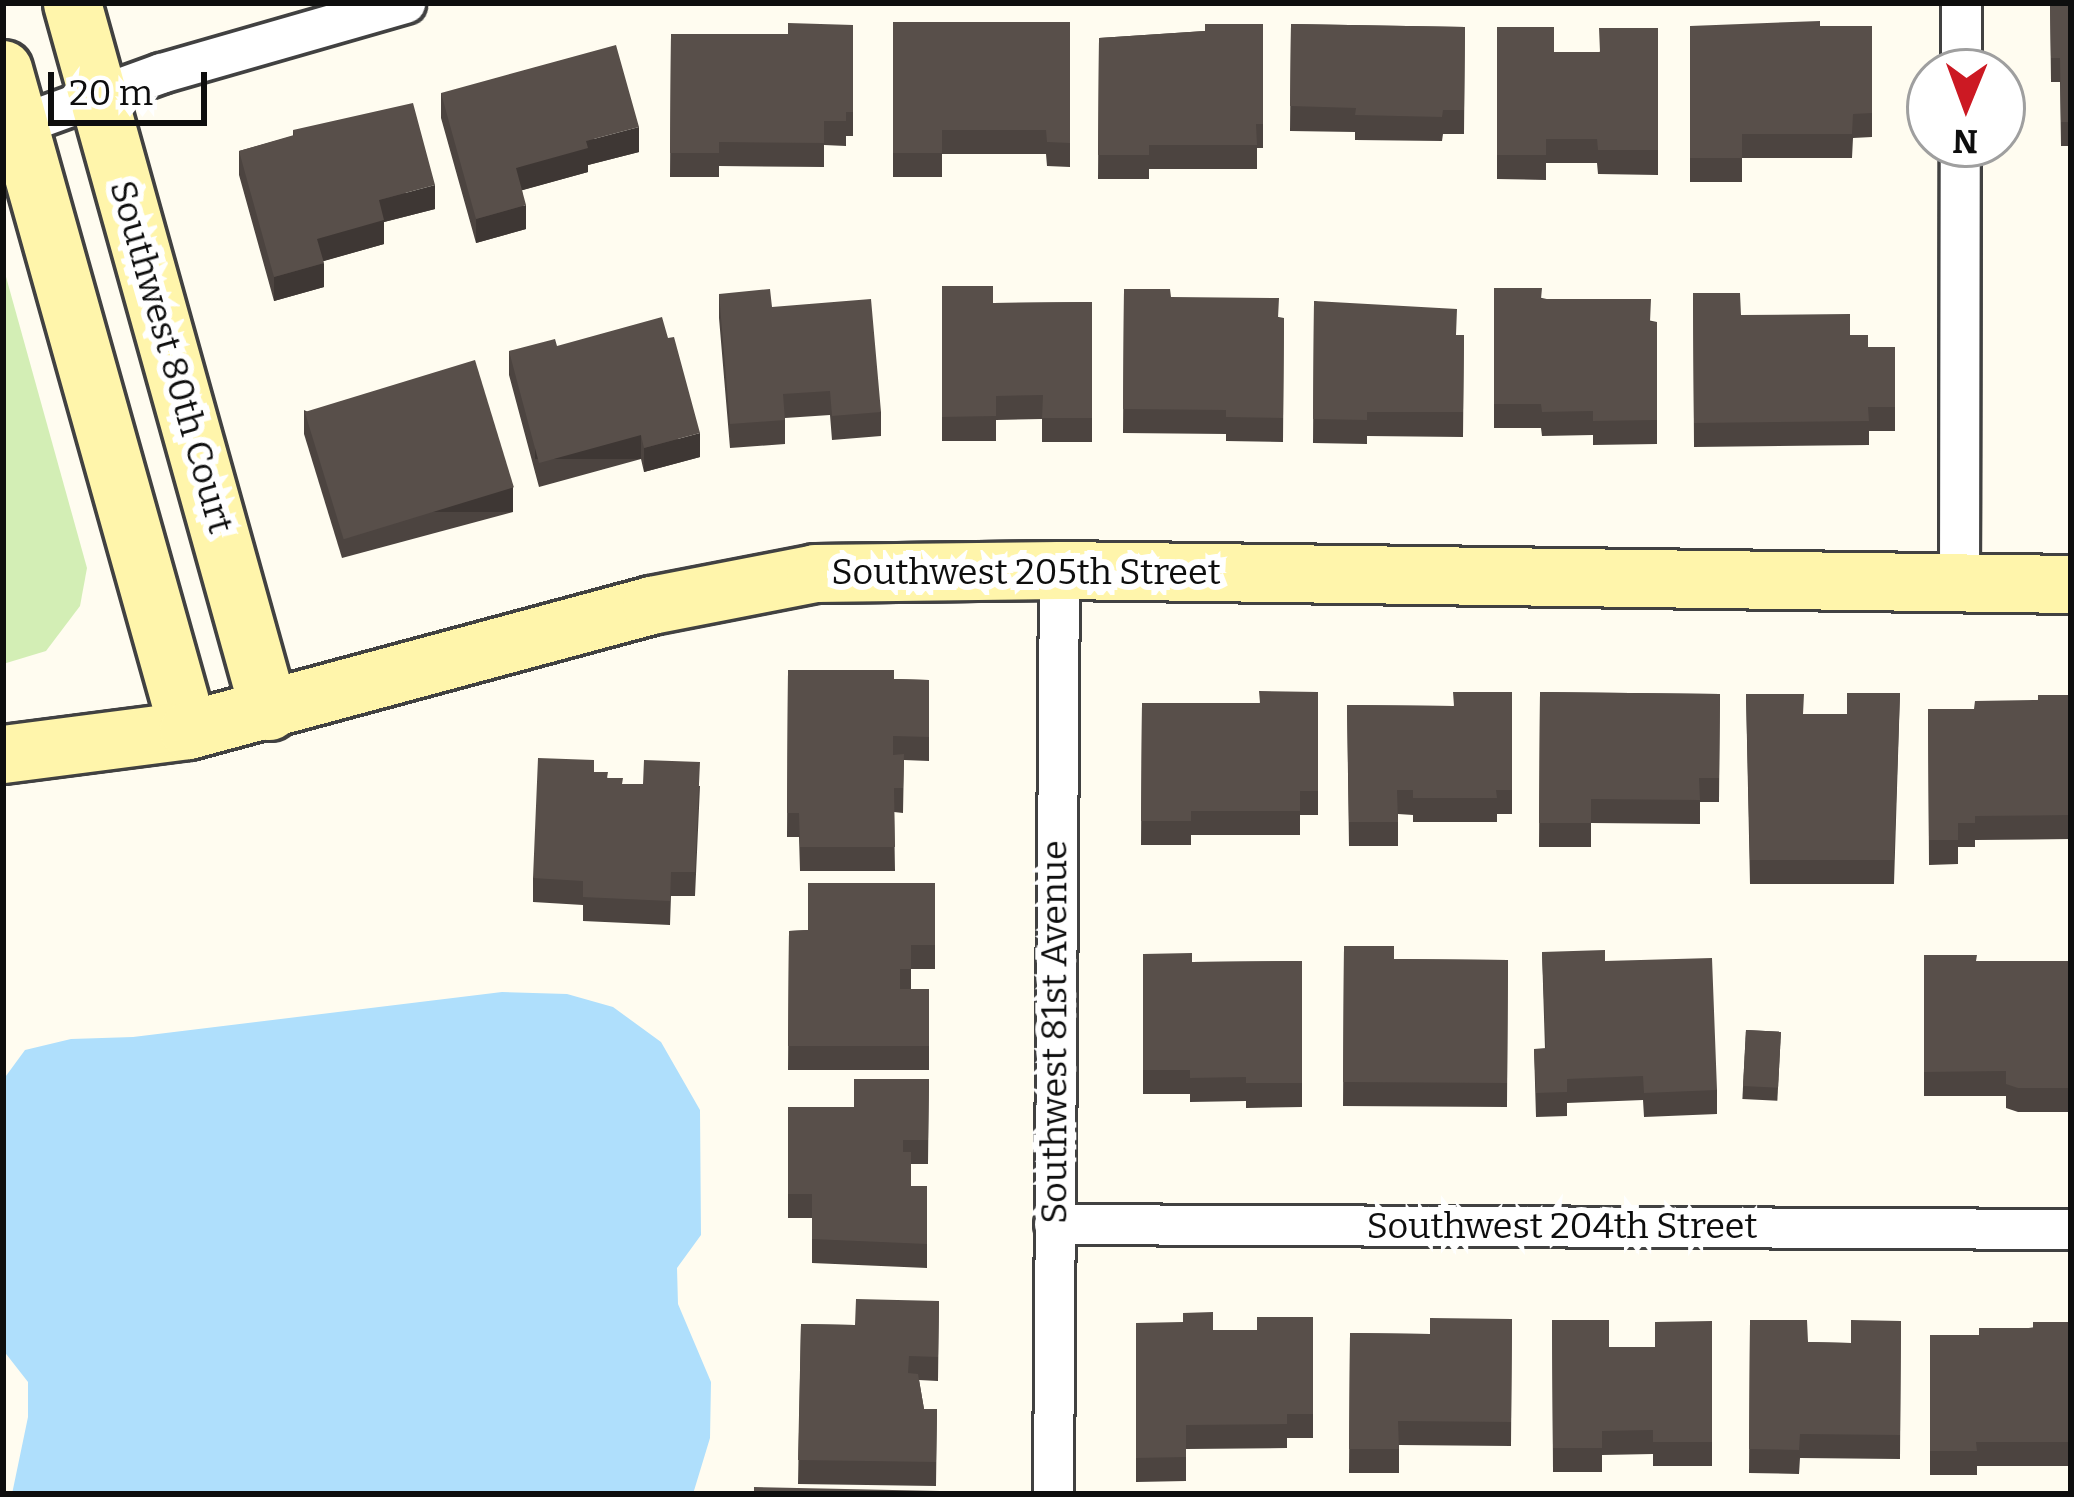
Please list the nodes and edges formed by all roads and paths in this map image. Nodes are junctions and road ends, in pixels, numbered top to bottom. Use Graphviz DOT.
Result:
graph roads {
  1 [pos="72,3"];
  2 [pos="405,3"];
  3 [pos="1960,3"];
  4 [pos="1960,48"];
  5 [pos="3,69"];
  6 [pos="98,97"];
  7 [pos="18,125"];
  8 [pos="1960,168"];
  9 [pos="1059,570"];
  10 [pos="1959,584"];
  11 [pos="2071,584"];
  12 [pos="269,711"];
  13 [pos="188,730"];
  14 [pos="3,754"];
  15 [pos="1054,1224"];
  16 [pos="2071,1229"];
  17 [pos="1053,1494"];
  1 -- 6 [label="street, Southwest 80th Court"];
  2 -- 6 [label="street"];
  3 -- 4 [label="street"];
  5 -- 7 [label="street"];
  6 -- 7 [label="street"];
  6 -- 12 [label="street, Southwest 80th Court"];
  7 -- 13 [label="street"];
  8 -- 10 [label="street"];
  9 -- 10 [label="street, Southwest 205th Street"];
  9 -- 12 [label="street, Southwest 205th Street"];
  9 -- 15 [label="street, Southwest 81st Avenue"];
  10 -- 11 [label="street, Southwest 205th Street"];
  12 -- 13 [label="street, Southwest 205th Street"];
  13 -- 14 [label="street, Southwest 205th Street"];
  15 -- 16 [label="street, Southwest 204th Street"];
  15 -- 17 [label="street, Southwest 81st Avenue"];
}
